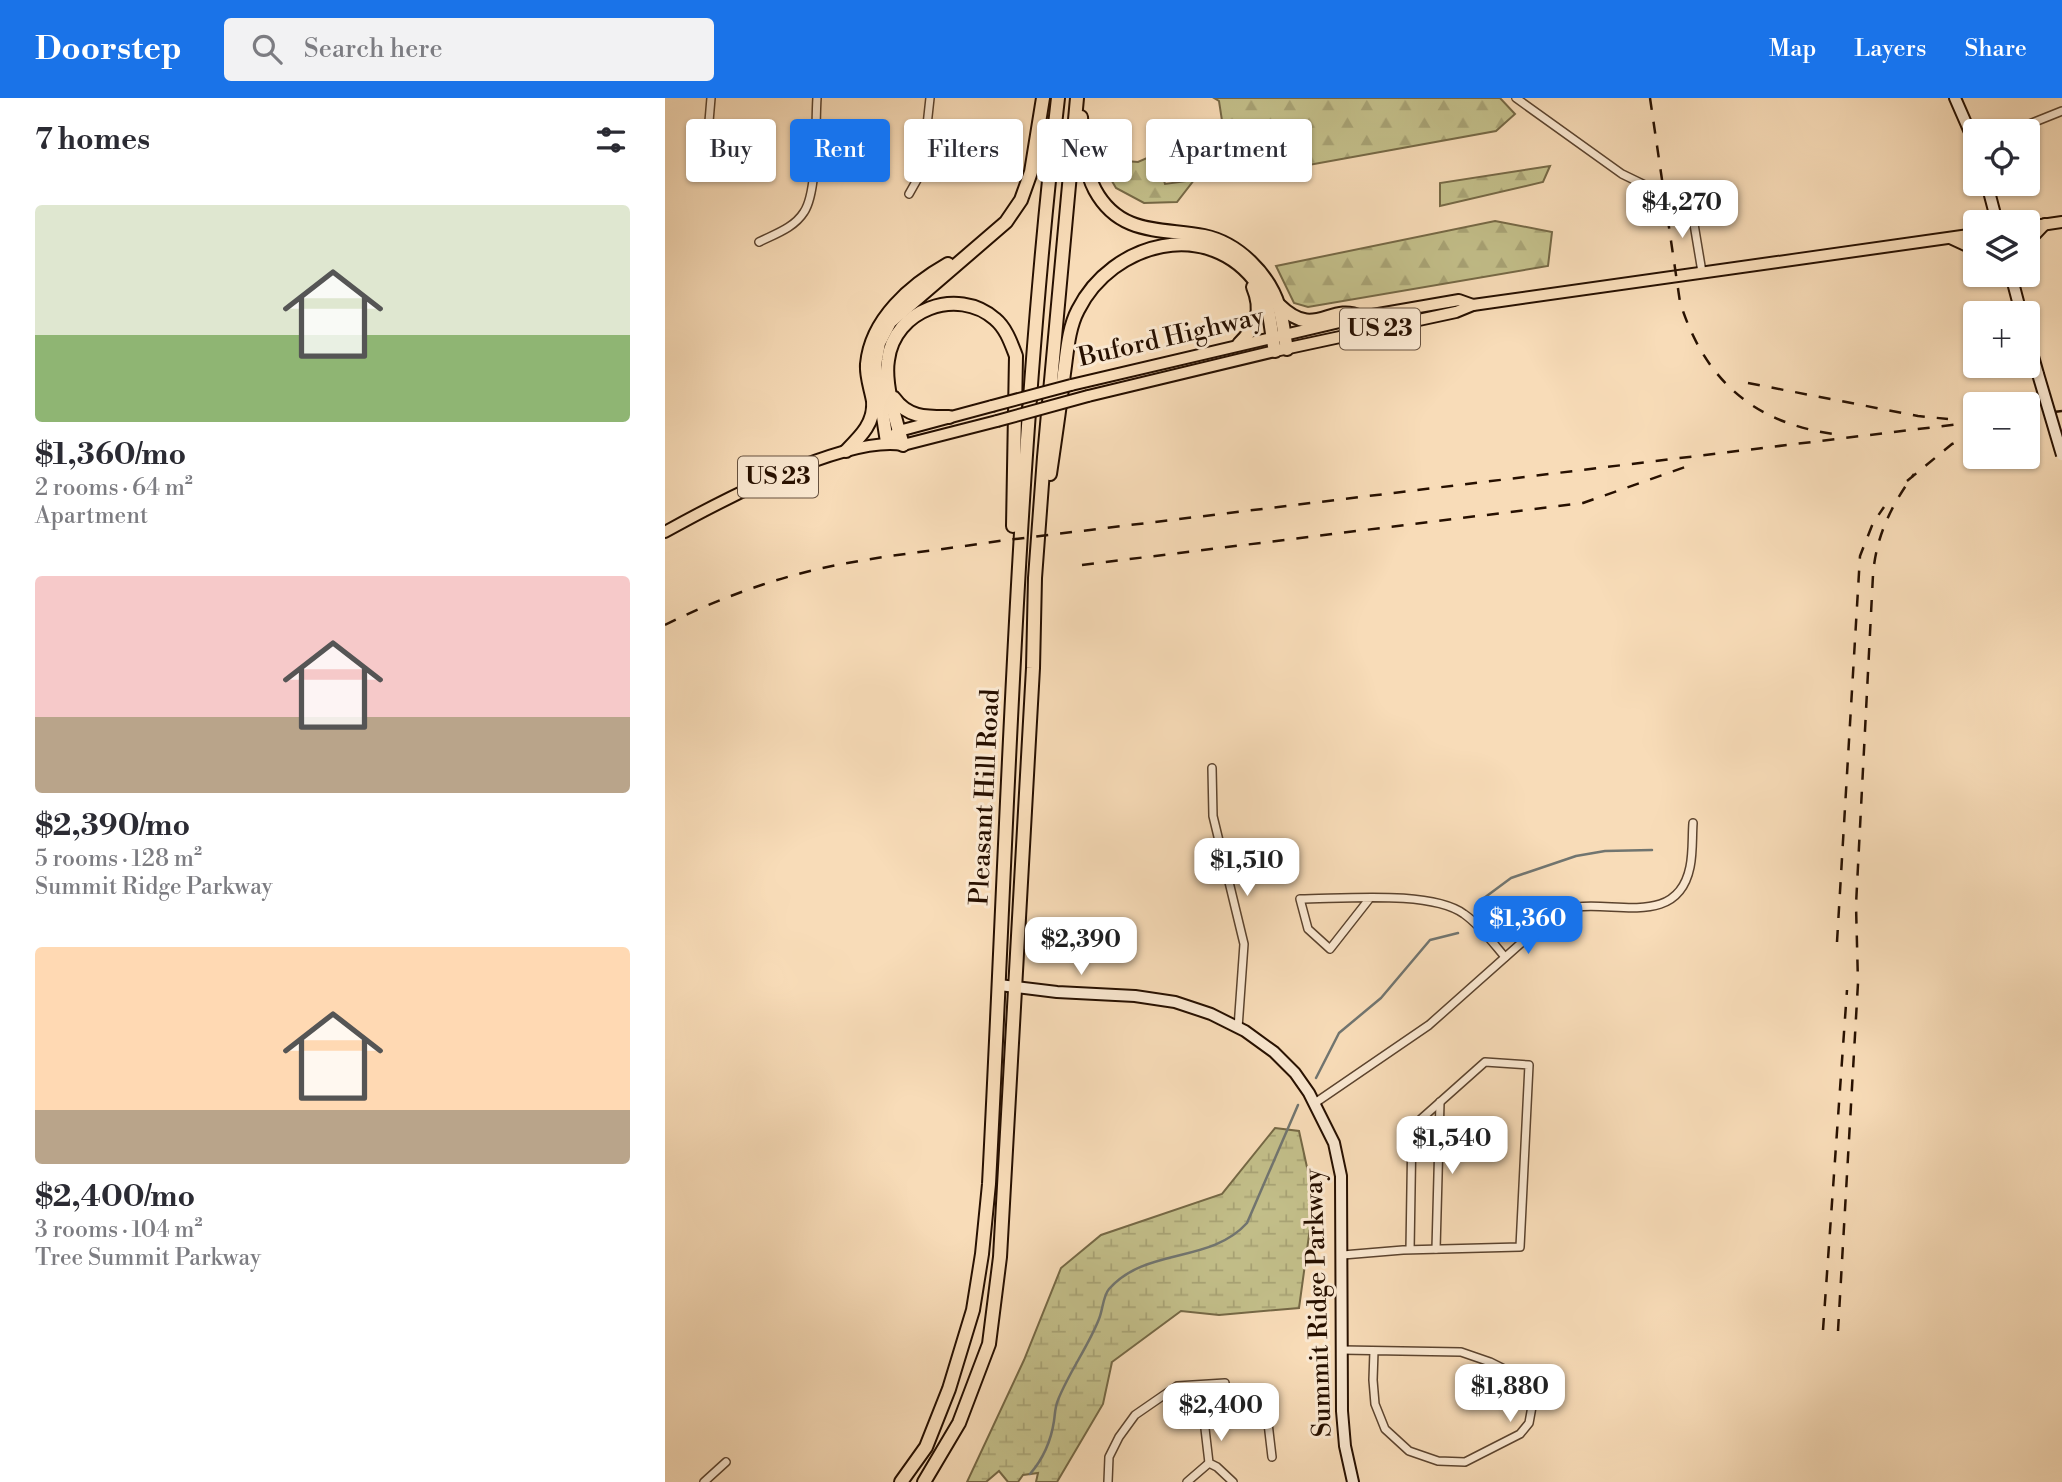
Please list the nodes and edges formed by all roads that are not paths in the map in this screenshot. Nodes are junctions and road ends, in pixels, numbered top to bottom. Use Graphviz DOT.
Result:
graph roads {
  1 [pos="711,98"];
  2 [pos="817,98"];
  3 [pos="930,98"];
  4 [pos="1043,98"];
  5 [pos="1058,98"];
  6 [pos="1078,98"];
  7 [pos="1516,98"];
  8 [pos="1955,98"];
  9 [pos="2062,111"];
  10 [pos="709,119"];
  11 [pos="1964,119"];
  12 [pos="2040,120"];
  13 [pos="909,194"];
  14 [pos="2062,222"];
  15 [pos="2045,225"];
  16 [pos="2040,226"];
  17 [pos="2040,230"];
  18 [pos="1963,236"];
  19 [pos="1950,238"];
  20 [pos="759,242"];
  21 [pos="1963,244"];
  22 [pos="1164,246"];
  23 [pos="979,247"];
  24 [pos="1702,272"];
  25 [pos="1278,305"];
  26 [pos="1473,305"];
  27 [pos="1361,317"];
  28 [pos="1278,335"];
  29 [pos="1240,344"];
  30 [pos="1281,350"];
  31 [pos="2039,378"];
  32 [pos="891,394"];
  33 [pos="949,418"];
  34 [pos="899,431"];
  35 [pos="887,442"];
  36 [pos="903,445"];
  37 [pos="846,451"];
  38 [pos="2062,454"];
  39 [pos="665,532"];
  40 [pos="1035,578"];
  41 [pos="1015,618"];
  42 [pos="1212,768"];
  43 [pos="1693,823"];
  44 [pos="1370,898"];
  45 [pos="1505,957"];
  46 [pos="999,985"];
  47 [pos="1014,987"];
  48 [pos="1238,1028"];
  49 [pos="1440,1101"];
  50 [pos="1314,1103"];
  51 [pos="1436,1249"];
  52 [pos="1409,1250"];
  53 [pos="1343,1255"];
  54 [pos="1342,1350"];
  55 [pos="1374,1350"];
  56 [pos="1225,1401"];
  57 [pos="1272,1457"];
  58 [pos="726,1462"];
  59 [pos="1209,1463"];
  60 [pos="704,1482"];
  61 [pos="901,1482"];
  62 [pos="924,1482"];
  63 [pos="1108,1482"];
  64 [pos="1187,1482"];
  65 [pos="1233,1482"];
  66 [pos="1353,1482"];
  1 -- 10 [label="street"];
  2 -- 20 [label="street"];
  3 -- 13 [label="street"];
  4 -- 23 [label="highway"];
  5 -- 41 [label="highway, Pleasant Hill Road"];
  6 -- 25 [label="highway"];
  6 -- 40 [label="highway, Pleasant Hill Road"];
  7 -- 24 [label="street"];
  8 -- 11 [label="street"];
  9 -- 12 [label="street"];
  14 -- 15 [label="main road"];
  15 -- 16 [label="main road"];
  15 -- 17 [label="main road"];
  18 -- 19 [label="main road, Buford Highway / US 23"];
  19 -- 21 [label="main road"];
  19 -- 24 [label="main road, Buford Highway / US 23"];
  22 -- 28 [label="highway"];
  22 -- 29 [label="highway"];
  22 -- 40 [label="highway"];
  23 -- 35 [label="highway"];
  23 -- 37 [label="highway"];
  24 -- 26 [label="main road, Buford Highway / US 23"];
  25 -- 27 [label="highway"];
  25 -- 28 [label="highway"];
  26 -- 27 [label="main road, Buford Highway / US 23"];
  26 -- 30 [label="main road, Buford Highway / US 23"];
  27 -- 28 [label="main road, Buford Highway / US 23"];
  28 -- 29 [label="main road, Buford Highway / US 23"];
  28 -- 30 [label="highway"];
  29 -- 33 [label="main road, Buford Highway / US 23, bridge"];
  30 -- 36 [label="main road, Buford Highway / US 23, bridge"];
  31 -- 38 [label="street, bridge"];
  32 -- 33 [label="highway"];
  32 -- 34 [label="highway"];
  32 -- 41 [label="highway"];
  33 -- 34 [label="main road, Buford Highway / US 23"];
  34 -- 35 [label="main road, Buford Highway / US 23"];
  34 -- 36 [label="highway"];
  35 -- 36 [label="main road, Buford Highway / US 23"];
  35 -- 37 [label="main road, Buford Highway / US 23"];
  37 -- 39 [label="main road, Buford Highway / US 23"];
  40 -- 47 [label="highway, Pleasant Hill Road"];
  41 -- 46 [label="highway, Pleasant Hill Road"];
  42 -- 48 [label="street"];
  43 -- 45 [label="street"];
  44 -- 44 [label="street"];
  44 -- 45 [label="street"];
  45 -- 50 [label="street"];
  46 -- 47 [label="street, Summit Ridge Parkway"];
  46 -- 61 [label="highway, Pleasant Hill Road"];
  47 -- 48 [label="street, Summit Ridge Parkway"];
  47 -- 62 [label="highway, Pleasant Hill Road"];
  48 -- 50 [label="street, Summit Ridge Parkway"];
  49 -- 51 [label="street"];
  49 -- 51 [label="street"];
  49 -- 52 [label="street"];
  50 -- 53 [label="street, Summit Ridge Parkway"];
  51 -- 52 [label="street"];
  52 -- 53 [label="street"];
  53 -- 54 [label="street, Summit Ridge Parkway"];
  54 -- 55 [label="street"];
  54 -- 66 [label="street, Summit Ridge Parkway"];
  55 -- 55 [label="street"];
  56 -- 57 [label="street"];
  56 -- 59 [label="street"];
  56 -- 63 [label="street"];
  58 -- 60 [label="street"];
  59 -- 64 [label="street"];
  59 -- 65 [label="street"];
}
